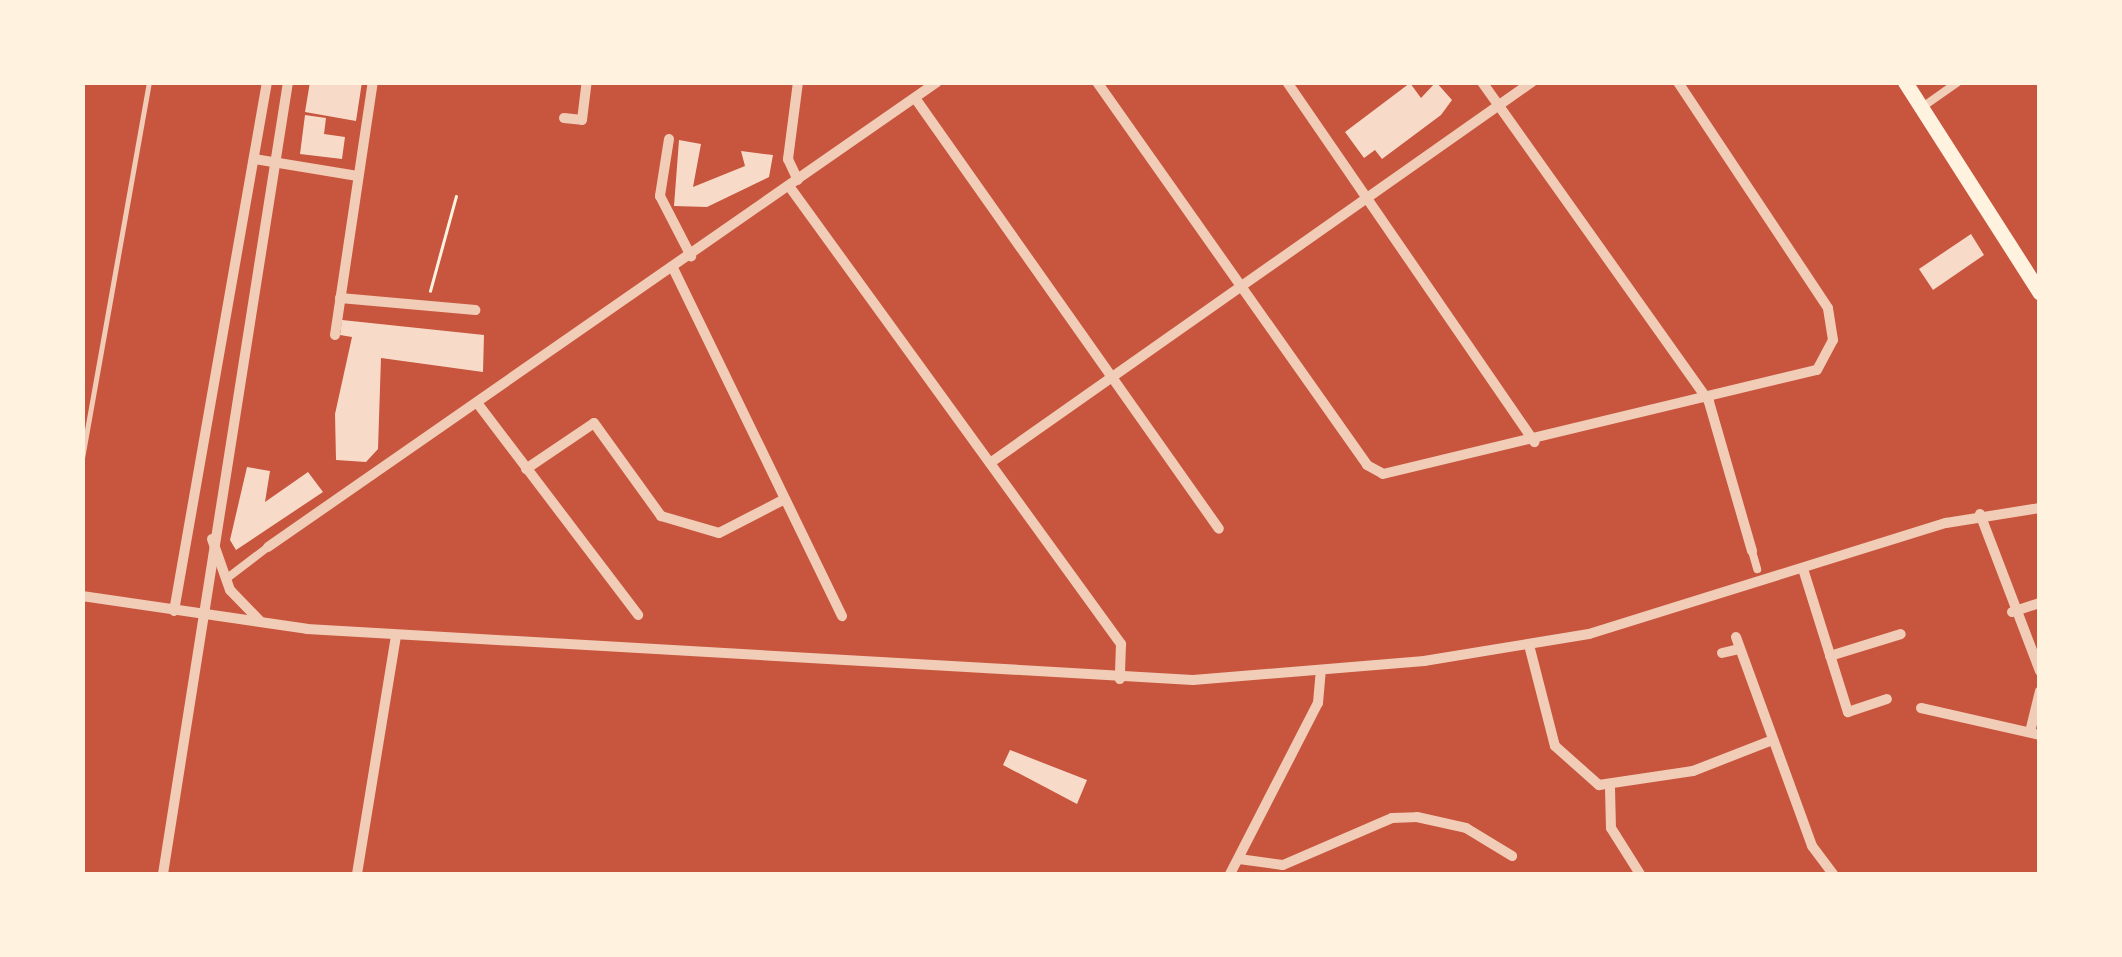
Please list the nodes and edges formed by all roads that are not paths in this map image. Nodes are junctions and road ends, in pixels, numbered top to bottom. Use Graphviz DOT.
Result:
graph roads {
  1 [pos="148,82"];
  2 [pos="268,82"];
  3 [pos="288,82"];
  4 [pos="373,82"];
  5 [pos="587,82"];
  6 [pos="798,82"];
  7 [pos="937,82"];
  8 [pos="1097,82"];
  9 [pos="1287,82"];
  10 [pos="1482,82"];
  11 [pos="1532,82"];
  12 [pos="1678,82"];
  13 [pos="1905,82"];
  14 [pos="1958,82"];
  15 [pos="915,98"];
  16 [pos="1499,106"];
  17 [pos="1921,108"];
  18 [pos="564,118"];
  19 [pos="668,139"];
  20 [pos="254,159"];
  21 [pos="274,163"];
  22 [pos="358,176"];
  23 [pos="794,183"];
  24 [pos="1368,197"];
  25 [pos="691,256"];
  26 [pos="673,268"];
  27 [pos="1241,287"];
  28 [pos="2040,293"];
  29 [pos="340,298"];
  30 [pos="475,310"];
  31 [pos="335,335"];
  32 [pos="1112,378"];
  33 [pos="1709,402"];
  34 [pos="478,404"];
  35 [pos="1534,442"];
  36 [pos="82,458"];
  37 [pos="990,464"];
  38 [pos="526,468"];
  39 [pos="783,500"];
  40 [pos="2040,508"];
  41 [pos="1980,514"];
  42 [pos="1219,529"];
  43 [pos="212,538"];
  44 [pos="268,547"];
  45 [pos="1752,552"];
  46 [pos="1757,569"];
  47 [pos="1804,572"];
  48 [pos="226,579"];
  49 [pos="82,596"];
  50 [pos="2040,603"];
  51 [pos="174,611"];
  52 [pos="2012,612"];
  53 [pos="198,614"];
  54 [pos="638,615"];
  55 [pos="842,616"];
  56 [pos="262,623"];
  57 [pos="1902,634"];
  58 [pos="396,636"];
  59 [pos="1530,645"];
  60 [pos="1722,653"];
  61 [pos="1830,656"];
  62 [pos="1320,670"];
  63 [pos="2040,671"];
  64 [pos="1120,679"];
  65 [pos="2040,691"];
  66 [pos="1887,699"];
  67 [pos="1921,708"];
  68 [pos="2035,734"];
  69 [pos="1770,741"];
  70 [pos="1610,788"];
  71 [pos="1512,856"];
  72 [pos="1239,859"];
  73 [pos="163,874"];
  74 [pos="357,874"];
  75 [pos="1230,874"];
  76 [pos="1640,874"];
  77 [pos="1833,874"];
  1 -- 36 [label="lane"];
  2 -- 20 [label="street"];
  3 -- 21 [label="street"];
  4 -- 22 [label="street"];
  5 -- 18 [label="street"];
  6 -- 23 [label="street"];
  7 -- 15 [label="street"];
  8 -- 27 [label="street"];
  9 -- 24 [label="street"];
  10 -- 16 [label="street"];
  11 -- 16 [label="street"];
  12 -- 33 [label="street"];
  13 -- 17 [label="main road"];
  14 -- 17 [label="street"];
  15 -- 23 [label="street"];
  15 -- 32 [label="street"];
  16 -- 24 [label="street"];
  16 -- 33 [label="street"];
  17 -- 28 [label="main road"];
  19 -- 25 [label="street"];
  20 -- 21 [label="street"];
  20 -- 51 [label="street"];
  21 -- 22 [label="street"];
  21 -- 43 [label="street"];
  22 -- 29 [label="street"];
  23 -- 25 [label="street"];
  23 -- 37 [label="street"];
  24 -- 27 [label="street"];
  24 -- 35 [label="street"];
  25 -- 26 [label="street"];
  26 -- 34 [label="street"];
  26 -- 39 [label="street"];
  27 -- 32 [label="street"];
  27 -- 35 [label="street"];
  29 -- 30 [label="street"];
  29 -- 31 [label="street"];
  32 -- 37 [label="street"];
  32 -- 42 [label="street"];
  33 -- 35 [label="street"];
  33 -- 45 [label="street"];
  34 -- 38 [label="street"];
  34 -- 44 [label="street"];
  37 -- 64 [label="street"];
  38 -- 39 [label="street"];
  38 -- 54 [label="street"];
  39 -- 55 [label="street"];
  40 -- 41 [label="street"];
  41 -- 47 [label="street"];
  41 -- 52 [label="street"];
  43 -- 48 [label="street"];
  43 -- 53 [label="street"];
  44 -- 48 [label="street"];
  45 -- 46 [label="street"];
  47 -- 59 [label="street"];
  47 -- 61 [label="street"];
  48 -- 56 [label="street"];
  49 -- 51 [label="street"];
  50 -- 52 [label="street"];
  51 -- 53 [label="street"];
  52 -- 63 [label="street"];
  53 -- 56 [label="street"];
  53 -- 73 [label="street"];
  56 -- 58 [label="street"];
  57 -- 61 [label="street"];
  58 -- 64 [label="street"];
  58 -- 74 [label="street"];
  59 -- 62 [label="street"];
  59 -- 70 [label="street"];
  60 -- 69 [label="street"];
  61 -- 66 [label="street"];
  62 -- 64 [label="street"];
  62 -- 72 [label="street"];
  65 -- 68 [label="street"];
  67 -- 68 [label="street"];
  69 -- 70 [label="street"];
  69 -- 77 [label="street"];
  70 -- 76 [label="street"];
  71 -- 72 [label="street"];
  72 -- 75 [label="street"];
}
